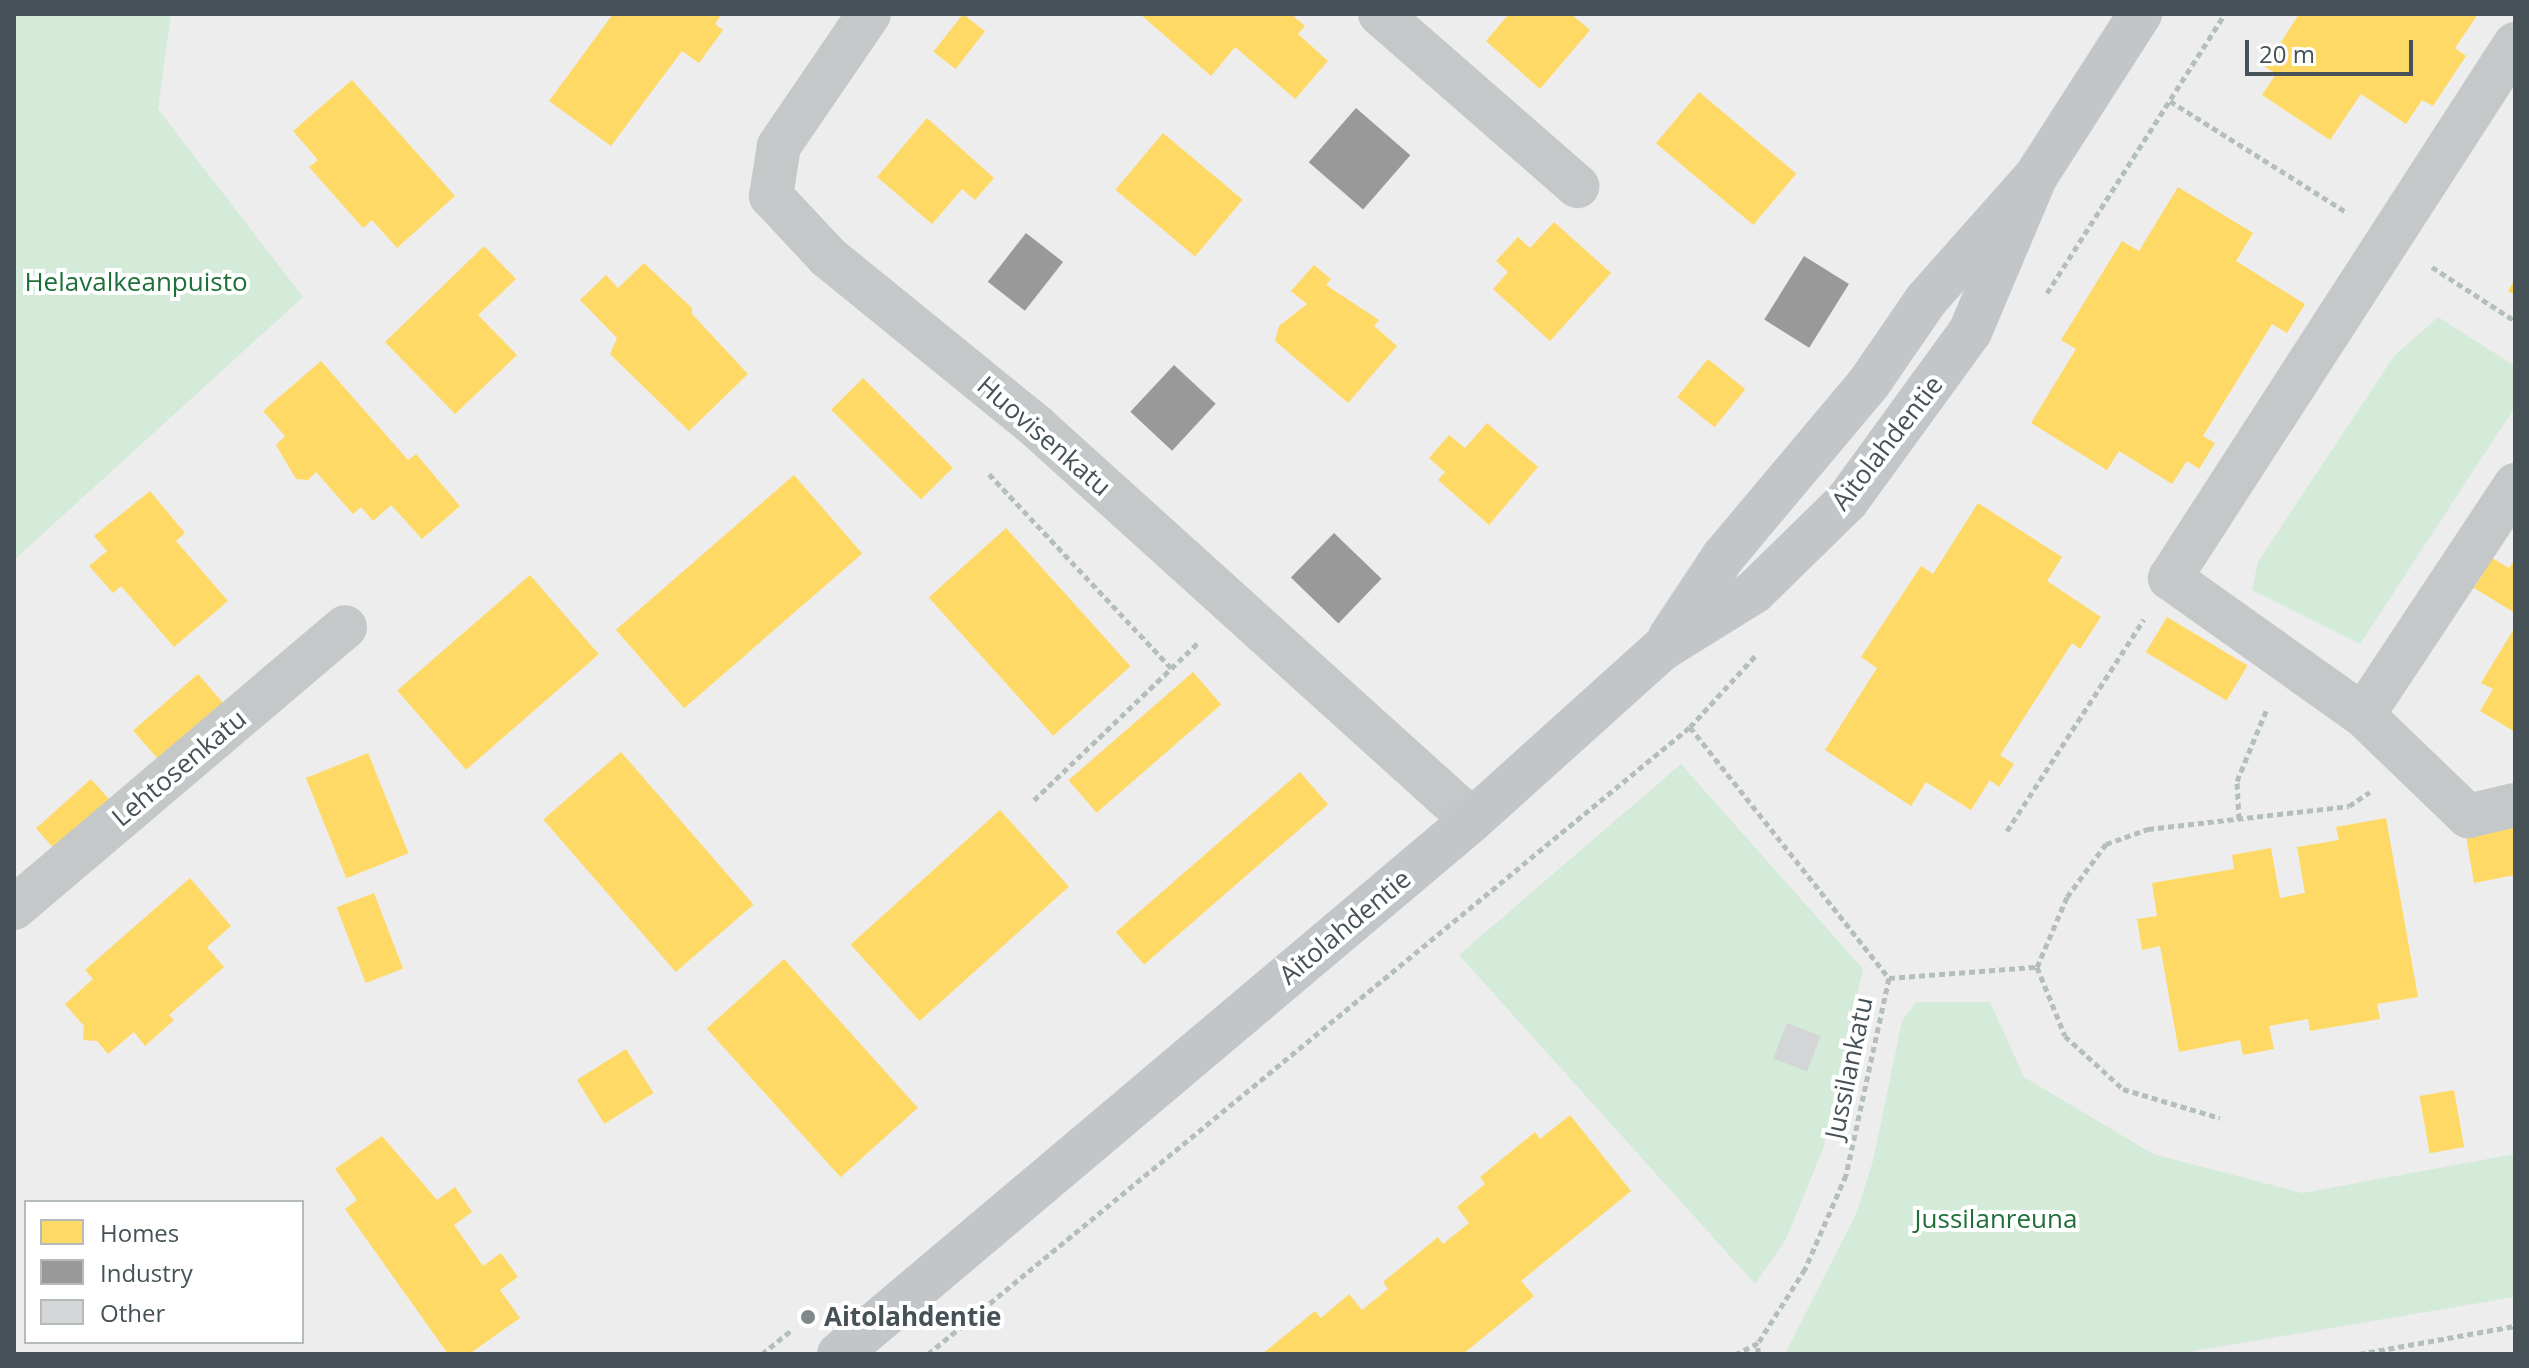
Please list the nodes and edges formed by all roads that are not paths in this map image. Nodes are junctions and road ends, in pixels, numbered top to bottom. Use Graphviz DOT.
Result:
graph roads {
  1 [pos="869,14"];
  2 [pos="1380,14"];
  3 [pos="2140,14"];
  4 [pos="2515,44"];
  5 [pos="2036,176"];
  6 [pos="1577,186"];
  7 [pos="2515,485"];
  8 [pos="345,627"];
  9 [pos="1662,649"];
  10 [pos="2363,715"];
  11 [pos="2515,805"];
  12 [pos="1472,820"];
  13 [pos="14,908"];
  14 [pos="839,1354"];
  1 -- 12 [label="street, Huovisenkatu"];
  2 -- 6 [label="street"];
  3 -- 5 [label="main road, Aitolahdentie"];
  4 -- 10 [label="street"];
  5 -- 9 [label="main road, Aitolahdentie"];
  5 -- 9 [label="main road, Aitolahdentie"];
  7 -- 10 [label="street"];
  8 -- 13 [label="street, Lehtosenkatu"];
  9 -- 12 [label="main road, Aitolahdentie"];
  10 -- 11 [label="street"];
  12 -- 14 [label="main road, Aitolahdentie"];
}
